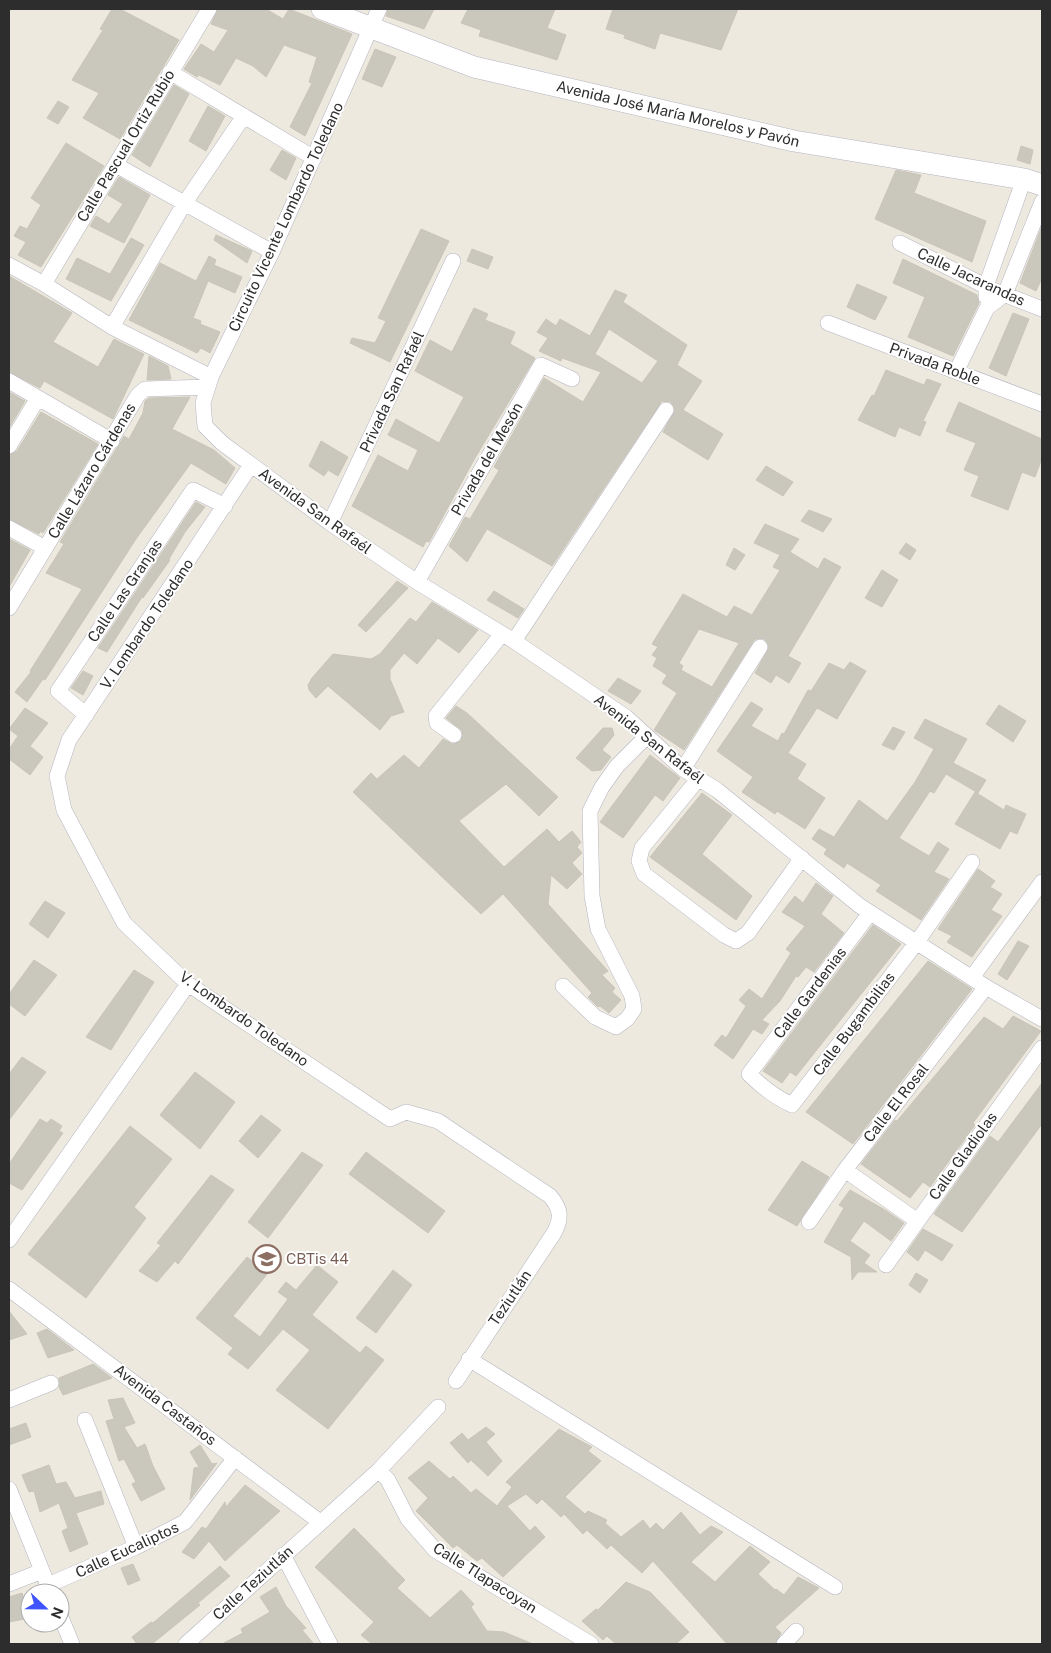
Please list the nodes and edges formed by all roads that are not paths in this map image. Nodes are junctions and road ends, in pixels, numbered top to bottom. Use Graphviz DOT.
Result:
graph roads {
  1 [pos="209,9"];
  2 [pos="322,9"];
  3 [pos="375,18"];
  4 [pos="170,72"];
  5 [pos="244,116"];
  6 [pos="314,158"];
  7 [pos="116,165"];
  8 [pos="1033,182"];
  9 [pos="1042,202"];
  10 [pos="184,204"];
  11 [pos="900,243"];
  12 [pos="272,252"];
  13 [pos="453,261"];
  14 [pos="9,265"];
  15 [pos="44,284"];
  16 [pos="986,286"];
  17 [pos="1005,294"];
  18 [pos="987,308"];
  19 [pos="1042,309"];
  20 [pos="828,324"];
  21 [pos="112,327"];
  22 [pos="957,370"];
  23 [pos="572,379"];
  24 [pos="9,381"];
  25 [pos="209,382"];
  26 [pos="38,398"];
  27 [pos="1042,404"];
  28 [pos="666,410"];
  29 [pos="205,426"];
  30 [pos="112,441"];
  31 [pos="9,446"];
  32 [pos="251,465"];
  33 [pos="225,506"];
  34 [pos="330,523"];
  35 [pos="9,528"];
  36 [pos="45,548"];
  37 [pos="417,582"];
  38 [pos="9,608"];
  39 [pos="508,638"];
  40 [pos="760,648"];
  41 [pos="86,715"];
  42 [pos="454,735"];
  43 [pos="647,736"];
  44 [pos="683,769"];
  45 [pos="700,778"];
  46 [pos="802,858"];
  47 [pos="972,862"];
  48 [pos="1042,882"];
  49 [pos="870,913"];
  50 [pos="916,942"];
  51 [pos="973,976"];
  52 [pos="188,984"];
  53 [pos="563,986"];
  54 [pos="986,987"];
  55 [pos="1042,1019"];
  56 [pos="1042,1048"];
  57 [pos="792,1105"];
  58 [pos="845,1170"];
  59 [pos="561,1214"];
  60 [pos="916,1220"];
  61 [pos="809,1222"];
  62 [pos="9,1240"];
  63 [pos="886,1265"];
  64 [pos="9,1289"];
  65 [pos="469,1359"];
  66 [pos="456,1381"];
  67 [pos="51,1383"];
  68 [pos="9,1400"];
  69 [pos="438,1407"];
  70 [pos="84,1420"];
  71 [pos="235,1458"];
  72 [pos="378,1470"];
  73 [pos="9,1489"];
  74 [pos="320,1522"];
  75 [pos="136,1547"];
  76 [pos="283,1556"];
  77 [pos="42,1571"];
  78 [pos="47,1583"];
  79 [pos="62,1583"];
  80 [pos="9,1584"];
  81 [pos="835,1587"];
  82 [pos="796,1631"];
  83 [pos="186,1644"];
  84 [pos="330,1644"];
  85 [pos="591,1644"];
  86 [pos="784,1644"];
  1 -- 4 [label="street, Calle Pascual Ortiz Rubio"];
  2 -- 3 [label="main road, Avenida José María Morelos y Pavón"];
  3 -- 6 [label="street, Circuito Vicente Lombardo Toledano"];
  3 -- 8 [label="main road, Avenida José María Morelos y Pavón"];
  4 -- 5 [label="street"];
  4 -- 7 [label="street, Calle Pascual Ortiz Rubio"];
  5 -- 6 [label="street"];
  5 -- 10 [label="street"];
  6 -- 12 [label="street, Circuito Vicente Lombardo Toledano"];
  7 -- 10 [label="street"];
  7 -- 15 [label="street, Calle Pascual Ortiz Rubio"];
  8 -- 16 [label="street"];
  9 -- 17 [label="street"];
  10 -- 12 [label="street"];
  10 -- 21 [label="street"];
  11 -- 16 [label="street, Calle Jacarandas"];
  12 -- 25 [label="street, Circuito Vicente Lombardo Toledano"];
  13 -- 34 [label="street, Privada San Rafaél"];
  14 -- 15 [label="street"];
  15 -- 21 [label="street"];
  16 -- 17 [label="street, Calle Jacarandas"];
  16 -- 18 [label="street"];
  17 -- 18 [label="street"];
  17 -- 19 [label="street, Calle Jacarandas"];
  18 -- 22 [label="street"];
  20 -- 22 [label="street, Privada Roble"];
  21 -- 25 [label="street"];
  22 -- 27 [label="street, Privada Roble"];
  23 -- 37 [label="street, Privada del Mesón"];
  24 -- 26 [label="street"];
  25 -- 29 [label="street, Circuito Vicente Lombardo Toledano"];
  25 -- 30 [label="street, Calle Lázaro Cárdenas"];
  26 -- 30 [label="street"];
  26 -- 31 [label="street"];
  28 -- 39 [label="street"];
  29 -- 32 [label="street, Avenida San Rafaél"];
  30 -- 36 [label="street, Calle Lázaro Cárdenas"];
  32 -- 33 [label="street, V. Lombardo Toledano"];
  32 -- 34 [label="street, Avenida San Rafaél"];
  33 -- 41 [label="street, V. Lombardo Toledano"];
  33 -- 41 [label="street, Calle Las Granjas"];
  34 -- 37 [label="street, Avenida San Rafaél"];
  35 -- 36 [label="street"];
  36 -- 38 [label="street, Calle Lázaro Cárdenas"];
  37 -- 39 [label="street, Avenida San Rafaél"];
  39 -- 42 [label="street"];
  39 -- 43 [label="street, Avenida San Rafaél"];
  40 -- 44 [label="street"];
  41 -- 52 [label="street, V. Lombardo Toledano"];
  43 -- 44 [label="street, Avenida San Rafaél"];
  43 -- 53 [label="street"];
  44 -- 45 [label="street, Avenida San Rafaél"];
  45 -- 46 [label="street, Avenida San Rafaél"];
  45 -- 46 [label="street"];
  46 -- 49 [label="street, Avenida San Rafaél"];
  47 -- 50 [label="street, Calle Bugambilias"];
  48 -- 51 [label="street"];
  49 -- 50 [label="street, Avenida San Rafaél"];
  49 -- 57 [label="street, Calle Gardenias"];
  50 -- 51 [label="street, Avenida San Rafaél"];
  50 -- 57 [label="street, Calle Bugambilias"];
  51 -- 54 [label="street, Avenida San Rafaél"];
  52 -- 59 [label="street, V. Lombardo Toledano"];
  52 -- 62 [label="street"];
  54 -- 55 [label="street, Avenida San Rafaél"];
  54 -- 58 [label="street, Calle El Rosal"];
  56 -- 60 [label="street, Calle Gladiolas"];
  58 -- 60 [label="street"];
  58 -- 61 [label="street, Calle El Rosal"];
  59 -- 65 [label="street, Teziutlán"];
  60 -- 63 [label="street, Calle Gladiolas"];
  64 -- 71 [label="street, Avenida Castaños"];
  65 -- 66 [label="street, Teziutlán"];
  65 -- 81 [label="street"];
  67 -- 68 [label="street"];
  69 -- 72 [label="street"];
  70 -- 75 [label="street"];
  71 -- 74 [label="street, Avenida Castaños"];
  71 -- 75 [label="street, Calle Eucaliptos"];
  72 -- 74 [label="street"];
  72 -- 85 [label="street, Calle Tlapacoyan"];
  73 -- 77 [label="street"];
  74 -- 76 [label="street, Calle Teziutlán"];
  75 -- 79 [label="street, Calle Eucaliptos"];
  76 -- 83 [label="street, Calle Teziutlán"];
  76 -- 84 [label="street"];
  77 -- 78 [label="street"];
  77 -- 80 [label="street"];
  82 -- 86 [label="street"];
}
